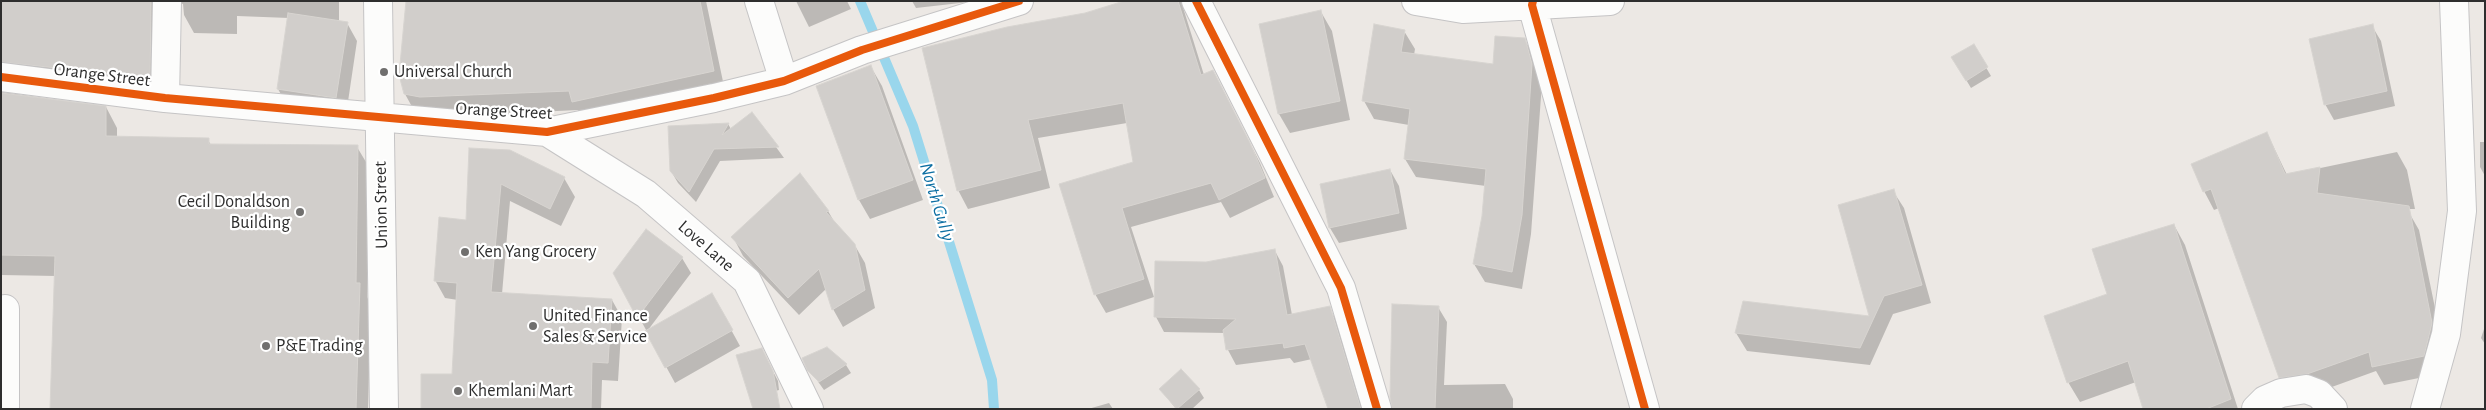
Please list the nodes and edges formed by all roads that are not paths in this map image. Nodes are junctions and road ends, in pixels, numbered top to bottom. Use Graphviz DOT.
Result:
graph roads {
  1 [pos="167,1"];
  2 [pos="378,1"];
  3 [pos="759,1"];
  4 [pos="1019,1"];
  5 [pos="1196,1"];
  6 [pos="1416,1"];
  7 [pos="1610,1"];
  8 [pos="2454,1"];
  9 [pos="1532,3"];
  10 [pos="1462,5"];
  11 [pos="1,77"];
  12 [pos="784,81"];
  13 [pos="165,98"];
  14 [pos="380,116"];
  15 [pos="547,132"];
  16 [pos="5,309"];
  17 [pos="5,409"];
  18 [pos="384,409"];
  19 [pos="810,409"];
  20 [pos="1377,409"];
  21 [pos="1645,409"];
  22 [pos="2256,409"];
  23 [pos="2333,409"];
  24 [pos="2425,409"];
  1 -- 13 [label="street"];
  2 -- 14 [label="street, Union Street"];
  3 -- 12 [label="street"];
  4 -- 12 [label="street, Orange Street"];
  5 -- 20 [label="street"];
  6 -- 10 [label="street"];
  7 -- 9 [label="street"];
  8 -- 24 [label="street"];
  9 -- 10 [label="street"];
  9 -- 21 [label="street"];
  11 -- 13 [label="street, Orange Street"];
  12 -- 15 [label="street, Orange Street"];
  13 -- 14 [label="street, Orange Street"];
  14 -- 15 [label="street, Orange Street"];
  14 -- 18 [label="street, Union Street"];
  15 -- 19 [label="street, Love Lane"];
  16 -- 17 [label="street"];
  22 -- 23 [label="street"];
}
